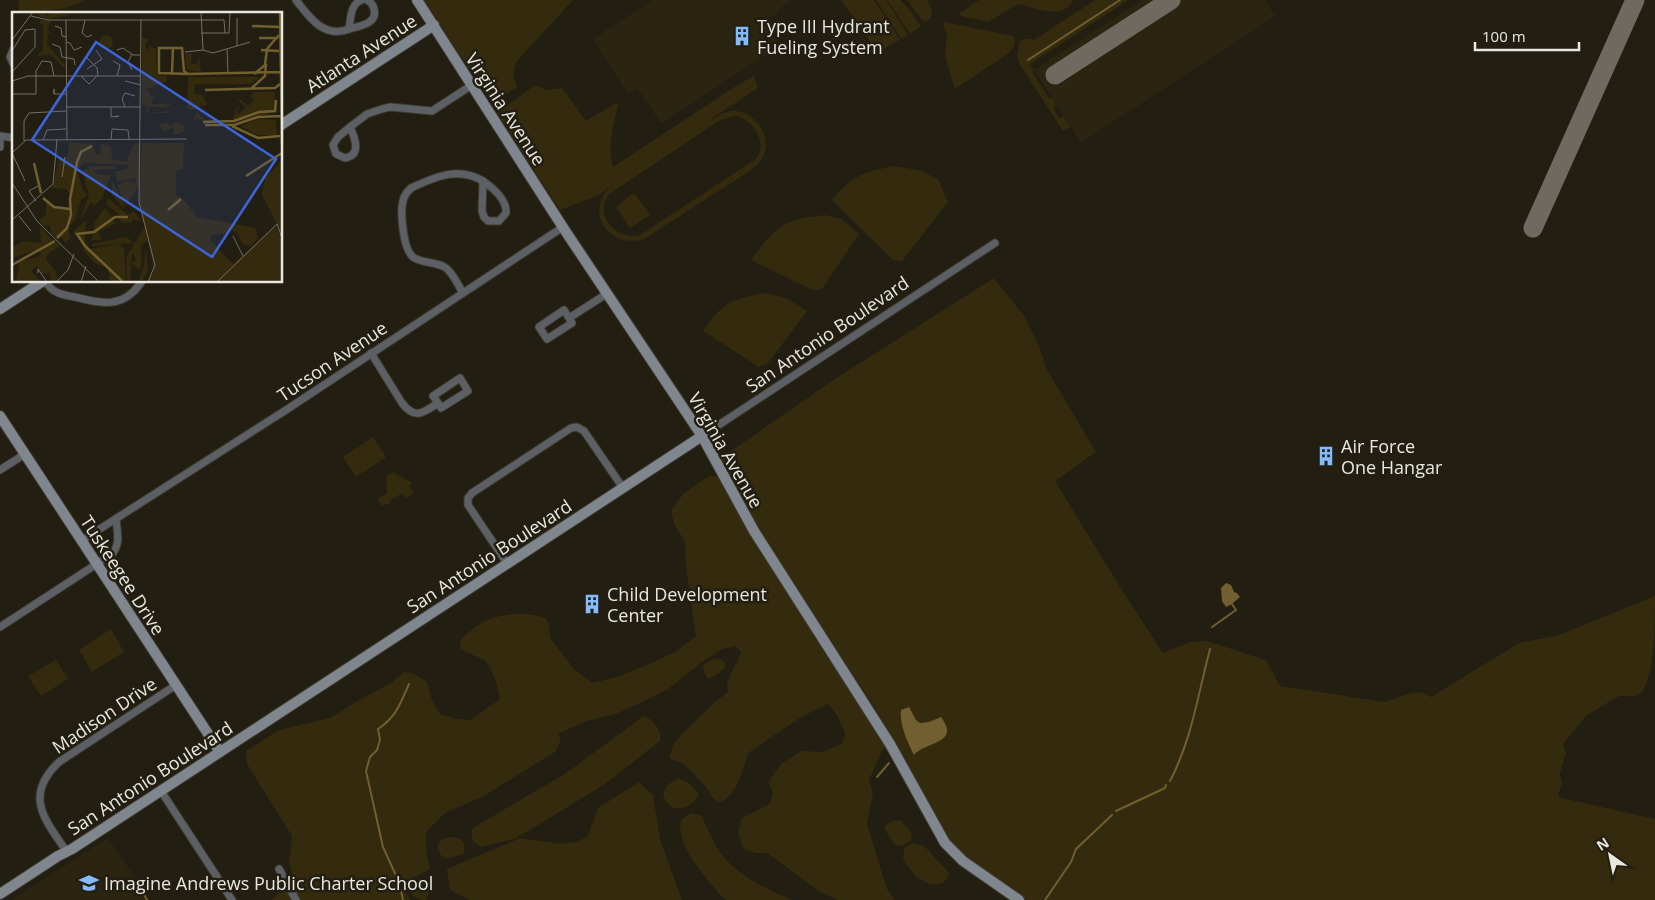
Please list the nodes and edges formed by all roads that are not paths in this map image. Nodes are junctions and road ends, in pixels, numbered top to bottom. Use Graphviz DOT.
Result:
graph roads {
  1 [pos="296,0"];
  2 [pos="362,0"];
  3 [pos="367,0"];
  4 [pos="417,0"];
  5 [pos="434,26"];
  6 [pos="348,29"];
  7 [pos="472,86"];
  8 [pos="282,124"];
  9 [pos="350,127"];
  10 [pos="0,136"];
  11 [pos="0,146"];
  12 [pos="483,181"];
  13 [pos="562,227"];
  14 [pos="995,243"];
  15 [pos="42,282"];
  16 [pos="45,282"];
  17 [pos="141,282"];
  18 [pos="463,293"];
  19 [pos="608,293"];
  20 [pos="0,309"];
  21 [pos="569,318"];
  22 [pos="370,353"];
  23 [pos="438,403"];
  24 [pos="0,416"];
  25 [pos="702,436"];
  26 [pos="25,454"];
  27 [pos="0,470"];
  28 [pos="622,488"];
  29 [pos="116,518"];
  30 [pos="81,541"];
  31 [pos="96,564"];
  32 [pos="507,564"];
  33 [pos="0,627"];
  34 [pos="176,685"];
  35 [pos="220,752"];
  36 [pos="161,790"];
  37 [pos="67,852"];
  38 [pos="279,869"];
  39 [pos="0,894"];
  40 [pos="232,900"];
  41 [pos="296,900"];
  42 [pos="1019,900"];
  1 -- 6 [label="street"];
  2 -- 6 [label="street"];
  3 -- 6 [label="street"];
  4 -- 5 [label="street, Virginia Avenue"];
  5 -- 7 [label="street, Virginia Avenue"];
  5 -- 8 [label="street, Atlanta Avenue"];
  7 -- 9 [label="street"];
  7 -- 13 [label="street, Virginia Avenue"];
  10 -- 11 [label="street"];
  12 -- 12 [label="street"];
  12 -- 18 [label="street"];
  13 -- 18 [label="street, Tucson Avenue"];
  13 -- 19 [label="street, Virginia Avenue"];
  14 -- 25 [label="street, San Antonio Boulevard"];
  15 -- 20 [label="street"];
  16 -- 17 [label="street"];
  18 -- 22 [label="street, Tucson Avenue"];
  19 -- 21 [label="street"];
  19 -- 25 [label="street, Virginia Avenue"];
  21 -- 21 [label="street"];
  22 -- 23 [label="street"];
  22 -- 29 [label="street, Tucson Avenue"];
  23 -- 23 [label="street"];
  24 -- 26 [label="street, Tuskeegee Drive"];
  25 -- 28 [label="street, San Antonio Boulevard"];
  25 -- 42 [label="street, Virginia Avenue"];
  26 -- 27 [label="street"];
  26 -- 30 [label="street, Tuskeegee Drive"];
  28 -- 32 [label="street, San Antonio Boulevard"];
  28 -- 32 [label="street"];
  29 -- 30 [label="street, Tucson Avenue"];
  29 -- 31 [label="street"];
  30 -- 31 [label="street, Tuskeegee Drive"];
  31 -- 33 [label="street"];
  31 -- 34 [label="street, Tuskeegee Drive"];
  32 -- 35 [label="street, San Antonio Boulevard"];
  34 -- 35 [label="street, Tuskeegee Drive"];
  34 -- 37 [label="street, Madison Drive"];
  35 -- 36 [label="street, San Antonio Boulevard"];
  36 -- 37 [label="street, San Antonio Boulevard"];
  36 -- 40 [label="street"];
  37 -- 39 [label="street, San Antonio Boulevard"];
  38 -- 41 [label="street"];
}
